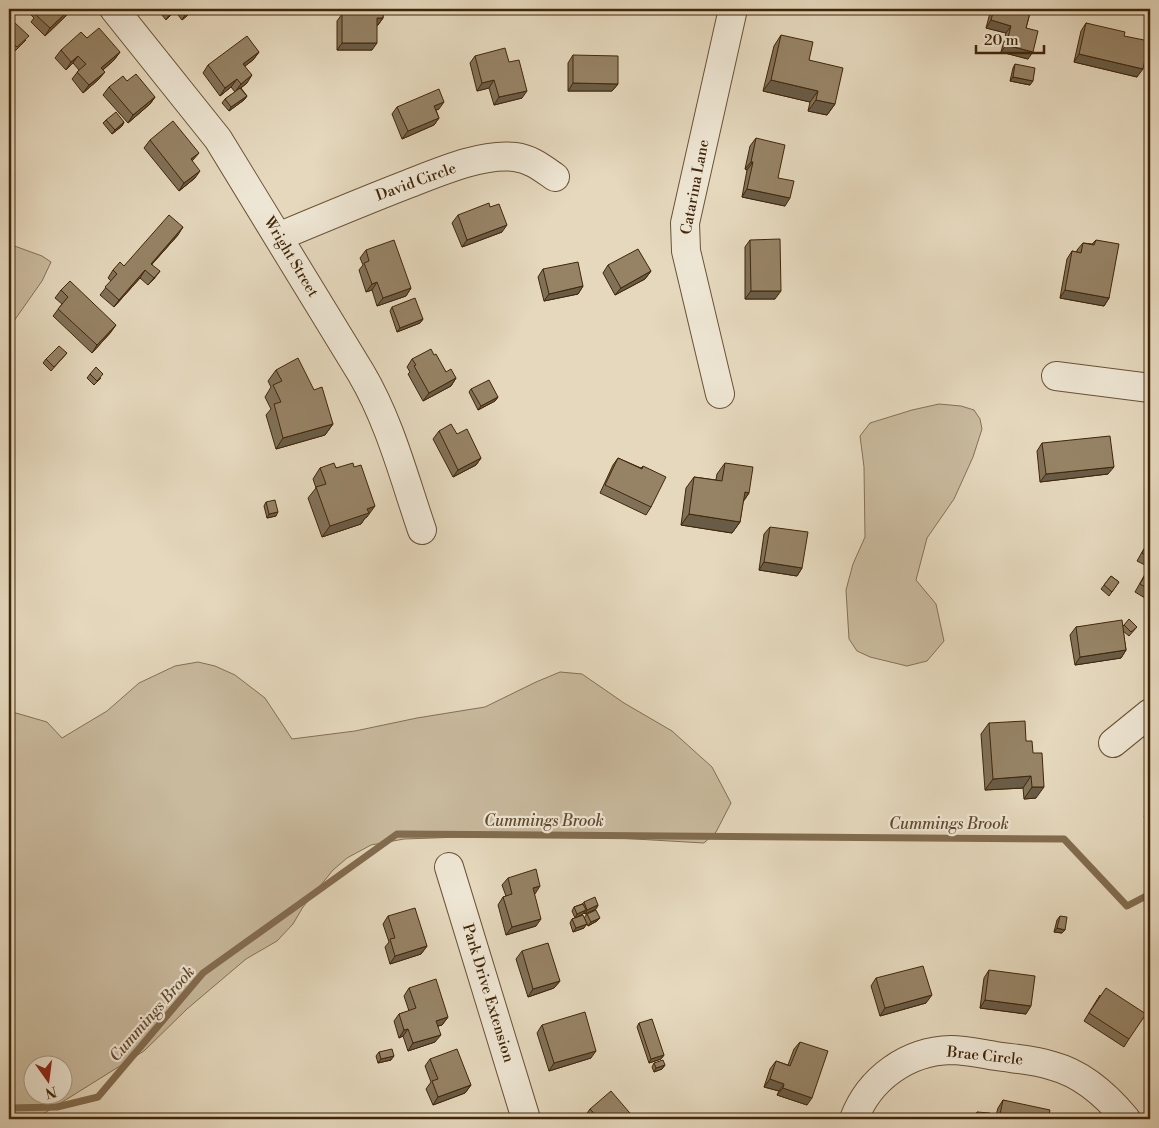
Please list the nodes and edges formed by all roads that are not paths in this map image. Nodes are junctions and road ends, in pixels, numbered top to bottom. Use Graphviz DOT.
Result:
graph roads {
  1 [pos="114,9"];
  2 [pos="733,9"];
  3 [pos="555,177"];
  4 [pos="278,237"];
  5 [pos="1056,376"];
  6 [pos="1150,388"];
  7 [pos="720,394"];
  8 [pos="422,530"];
  9 [pos="1150,713"];
  10 [pos="1113,743"];
  11 [pos="449,868"];
  12 [pos="526,1119"];
  13 [pos="854,1119"];
  14 [pos="1126,1119"];
  1 -- 4 [label="street, Wright Street"];
  2 -- 7 [label="street, Catarina Lane"];
  3 -- 4 [label="street, David Circle"];
  4 -- 8 [label="street, Wright Street"];
  5 -- 6 [label="street"];
  9 -- 10 [label="street"];
  11 -- 12 [label="street, Park Drive Extension"];
  13 -- 14 [label="street, Brae Circle"];
}
